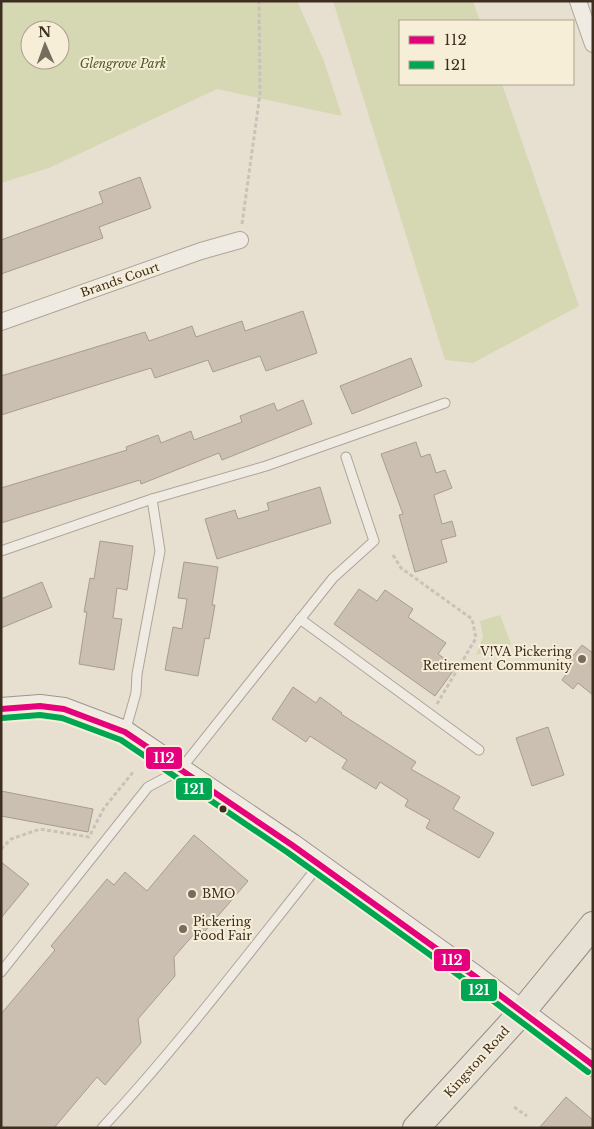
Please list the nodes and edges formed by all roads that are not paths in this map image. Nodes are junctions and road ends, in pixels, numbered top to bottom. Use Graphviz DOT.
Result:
graph roads {
  1 [pos="578,1"];
  2 [pos="593,44"];
  3 [pos="240,240"];
  4 [pos="1,322"];
  5 [pos="445,402"];
  6 [pos="346,456"];
  7 [pos="152,499"];
  8 [pos="1,551"];
  9 [pos="300,619"];
  10 [pos="1,709"];
  11 [pos="125,732"];
  12 [pos="478,750"];
  13 [pos="180,770"];
  14 [pos="320,865"];
  15 [pos="593,925"];
  16 [pos="1,972"];
  17 [pos="522,1012"];
  18 [pos="593,1065"];
  19 [pos="102,1128"];
  20 [pos="416,1128"];
  1 -- 2 [label="street"];
  3 -- 4 [label="street, Brands Court"];
  5 -- 7 [label="lane"];
  6 -- 9 [label="lane"];
  7 -- 8 [label="lane"];
  7 -- 11 [label="lane"];
  9 -- 12 [label="lane"];
  9 -- 13 [label="lane"];
  10 -- 11 [label="street"];
  11 -- 13 [label="street"];
  13 -- 14 [label="street"];
  13 -- 16 [label="lane"];
  14 -- 17 [label="street"];
  14 -- 19 [label="lane"];
  15 -- 17 [label="main road, Kingston Road"];
  17 -- 18 [label="street"];
  17 -- 20 [label="main road, Kingston Road"];
}
